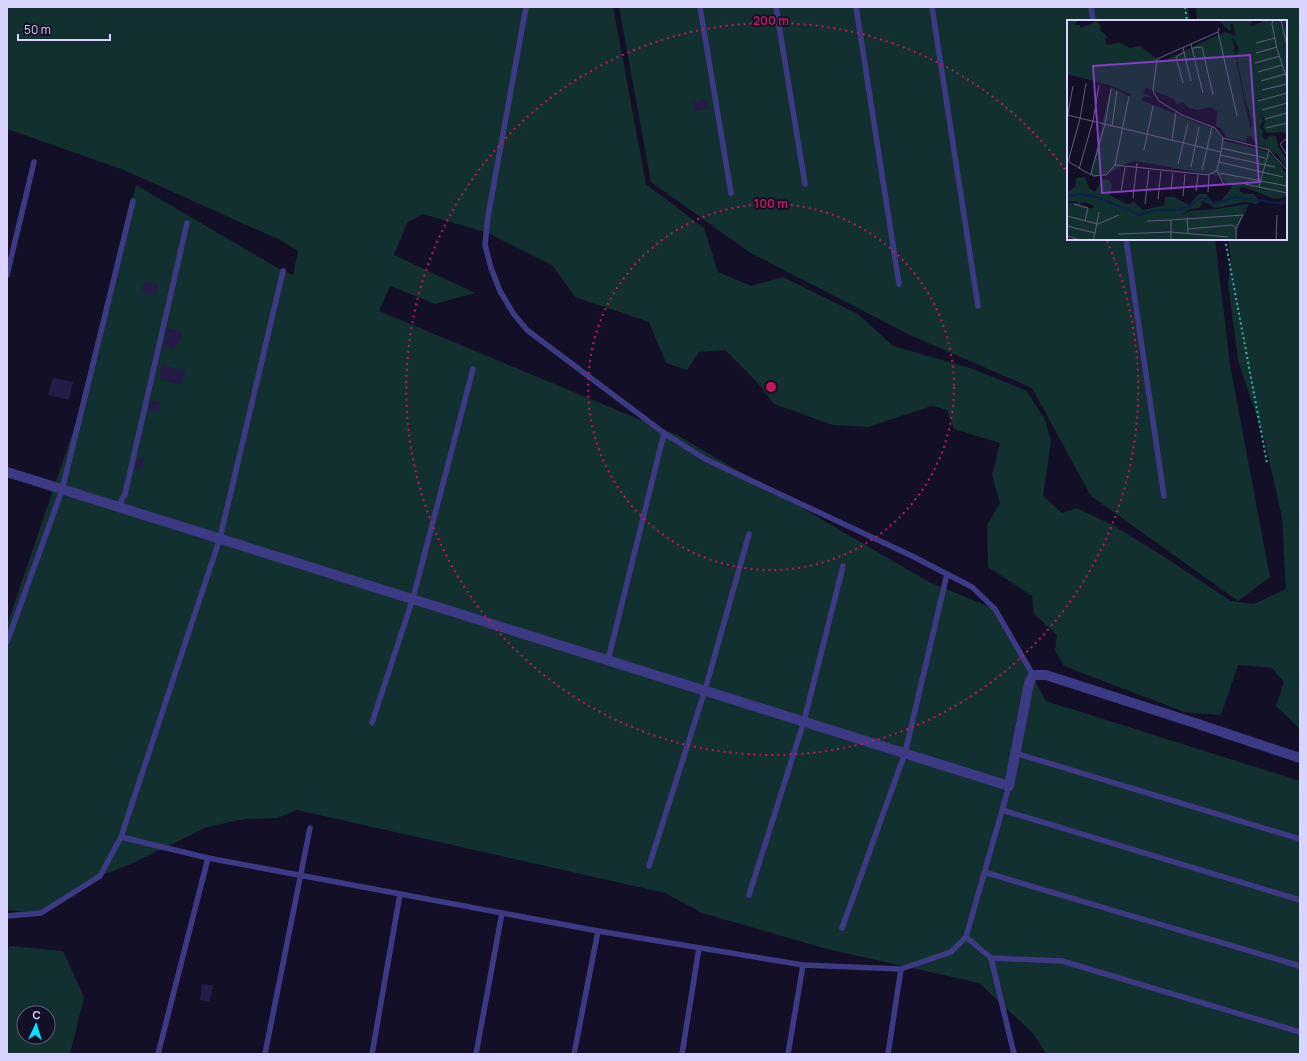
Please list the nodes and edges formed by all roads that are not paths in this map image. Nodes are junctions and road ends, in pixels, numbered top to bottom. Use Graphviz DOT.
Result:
graph roads {
  1 [pos="526,7"];
  2 [pos="700,7"];
  3 [pos="776,7"];
  4 [pos="856,7"];
  5 [pos="932,7"];
  6 [pos="1091,7"];
  7 [pos="1094,20"];
  8 [pos="34,162"];
  9 [pos="805,184"];
  10 [pos="731,192"];
  11 [pos="133,201"];
  12 [pos="187,224"];
  13 [pos="1126,240"];
  14 [pos="283,271"];
  15 [pos="7,275"];
  16 [pos="899,284"];
  17 [pos="978,306"];
  18 [pos="473,369"];
  19 [pos="664,432"];
  20 [pos="7,472"];
  21 [pos="62,490"];
  22 [pos="1164,496"];
  23 [pos="118,507"];
  24 [pos="749,534"];
  25 [pos="220,538"];
  26 [pos="843,566"];
  27 [pos="947,574"];
  28 [pos="413,598"];
  29 [pos="7,642"];
  30 [pos="608,660"];
  31 [pos="1033,675"];
  32 [pos="705,690"];
  33 [pos="804,721"];
  34 [pos="372,723"];
  35 [pos="905,753"];
  36 [pos="1015,753"];
  37 [pos="1300,758"];
  38 [pos="1009,786"];
  39 [pos="1002,810"];
  40 [pos="310,828"];
  41 [pos="121,837"];
  42 [pos="1300,839"];
  43 [pos="208,858"];
  44 [pos="649,866"];
  45 [pos="984,872"];
  46 [pos="301,875"];
  47 [pos="400,894"];
  48 [pos="749,895"];
  49 [pos="1300,900"];
  50 [pos="502,913"];
  51 [pos="7,916"];
  52 [pos="842,928"];
  53 [pos="598,931"];
  54 [pos="966,936"];
  55 [pos="699,948"];
  56 [pos="991,958"];
  57 [pos="802,965"];
  58 [pos="1300,966"];
  59 [pos="901,969"];
  60 [pos="1300,1032"];
  61 [pos="158,1054"];
  62 [pos="265,1054"];
  63 [pos="372,1054"];
  64 [pos="476,1054"];
  65 [pos="574,1054"];
  66 [pos="682,1054"];
  67 [pos="788,1054"];
  68 [pos="888,1054"];
  69 [pos="1014,1054"];
  1 -- 19 [label="lane"];
  2 -- 10 [label="lane"];
  3 -- 9 [label="lane"];
  4 -- 16 [label="lane"];
  5 -- 17 [label="lane"];
  6 -- 7 [label="lane"];
  8 -- 15 [label="lane"];
  11 -- 21 [label="lane"];
  12 -- 23 [label="lane"];
  13 -- 22 [label="lane"];
  14 -- 25 [label="lane"];
  18 -- 28 [label="lane"];
  19 -- 27 [label="lane"];
  19 -- 30 [label="lane"];
  20 -- 21 [label="street"];
  21 -- 23 [label="street"];
  21 -- 29 [label="lane"];
  23 -- 25 [label="street"];
  24 -- 32 [label="lane"];
  25 -- 28 [label="street"];
  25 -- 41 [label="lane"];
  26 -- 33 [label="lane"];
  27 -- 31 [label="lane"];
  27 -- 35 [label="lane"];
  28 -- 30 [label="street"];
  28 -- 34 [label="lane"];
  30 -- 32 [label="street"];
  31 -- 36 [label="street"];
  31 -- 37 [label="street"];
  32 -- 33 [label="street"];
  32 -- 44 [label="lane"];
  33 -- 35 [label="street"];
  33 -- 48 [label="lane"];
  35 -- 38 [label="street"];
  35 -- 52 [label="lane"];
  36 -- 38 [label="street"];
  36 -- 42 [label="lane"];
  38 -- 39 [label="lane"];
  39 -- 45 [label="lane"];
  39 -- 49 [label="lane"];
  40 -- 46 [label="lane"];
  41 -- 43 [label="lane"];
  41 -- 51 [label="lane"];
  43 -- 46 [label="lane"];
  43 -- 61 [label="lane"];
  45 -- 54 [label="lane"];
  45 -- 58 [label="lane"];
  46 -- 47 [label="lane"];
  46 -- 62 [label="lane"];
  47 -- 50 [label="lane"];
  47 -- 63 [label="lane"];
  50 -- 53 [label="lane"];
  50 -- 64 [label="lane"];
  53 -- 55 [label="lane"];
  53 -- 65 [label="lane"];
  54 -- 56 [label="lane"];
  54 -- 59 [label="lane"];
  55 -- 57 [label="lane"];
  55 -- 66 [label="lane"];
  56 -- 60 [label="lane"];
  56 -- 69 [label="lane"];
  57 -- 59 [label="lane"];
  57 -- 67 [label="lane"];
  59 -- 68 [label="lane"];
}
